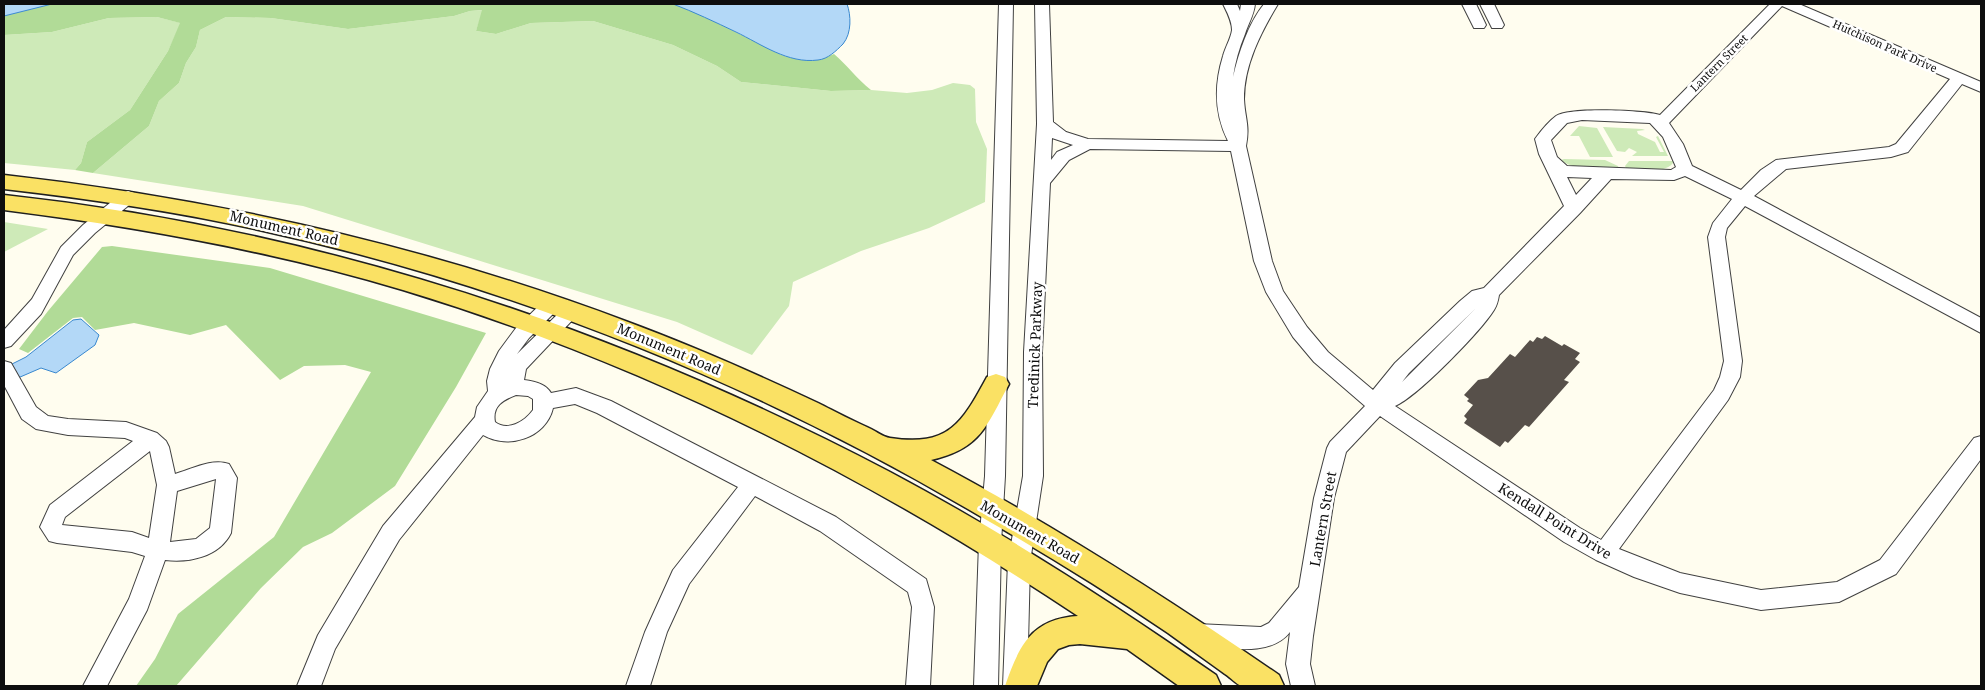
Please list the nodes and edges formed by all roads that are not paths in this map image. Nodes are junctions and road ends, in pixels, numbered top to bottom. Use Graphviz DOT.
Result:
graph roads {
  1 [pos="1230,4"];
  2 [pos="1248,4"];
  3 [pos="1272,4"];
  4 [pos="1469,4"];
  5 [pos="1487,4"];
  6 [pos="1777,4"];
  7 [pos="1788,4"];
  8 [pos="1004,7"];
  9 [pos="1045,8"];
  10 [pos="1479,25"];
  11 [pos="1498,25"];
  12 [pos="1239,32"];
  13 [pos="1959,78"];
  14 [pos="1981,87"];
  15 [pos="1661,123"];
  16 [pos="1045,124"];
  17 [pos="1088,144"];
  18 [pos="1238,146"];
  19 [pos="1554,166"];
  20 [pos="1685,169"];
  21 [pos="1606,174"];
  22 [pos="1043,181"];
  23 [pos="4,182"];
  24 [pos="128,197"];
  25 [pos="1744,198"];
  26 [pos="4,202"];
  27 [pos="1574,209"];
  28 [pos="106,215"];
  29 [pos="562,308"];
  30 [pos="1981,326"];
  31 [pos="543,327"];
  32 [pos="4,340"];
  33 [pos="8,376"];
  34 [pos="996,384"];
  35 [pos="507,391"];
  36 [pos="545,402"];
  37 [pos="1378,405"];
  38 [pos="484,420"];
  39 [pos="150,439"];
  40 [pos="1981,444"];
  41 [pos="883,448"];
  42 [pos="752,484"];
  43 [pos="167,485"];
  44 [pos="992,510"];
  45 [pos="1025,528"];
  46 [pos="990,543"];
  47 [pos="158,550"];
  48 [pos="1604,554"];
  49 [pos="1019,562"];
  50 [pos="1311,589"];
  51 [pos="1195,635"];
  52 [pos="1133,636"];
  53 [pos="95,686"];
  54 [pos="309,686"];
  55 [pos="638,686"];
  56 [pos="918,686"];
  57 [pos="986,686"];
  58 [pos="1015,686"];
  59 [pos="1020,686"];
  60 [pos="1206,686"];
  61 [pos="1268,686"];
  62 [pos="1303,686"];
  1 -- 12 [label="street"];
  2 -- 12 [label="street"];
  3 -- 18 [label="street"];
  4 -- 10 [label="street"];
  5 -- 11 [label="street"];
  6 -- 15 [label="street, Lantern Street"];
  7 -- 13 [label="street, Hutchison Park Drive"];
  8 -- 34 [label="street"];
  9 -- 16 [label="street, Tredinick Parkway"];
  12 -- 18 [label="street"];
  13 -- 14 [label="street, Hutchison Park Drive"];
  13 -- 25 [label="street"];
  15 -- 19 [label="street"];
  15 -- 20 [label="street"];
  16 -- 17 [label="street"];
  16 -- 22 [label="street, Tredinick Parkway"];
  17 -- 18 [label="street"];
  17 -- 22 [label="street"];
  18 -- 37 [label="street"];
  19 -- 21 [label="street"];
  19 -- 27 [label="street"];
  20 -- 21 [label="street"];
  20 -- 25 [label="street"];
  21 -- 27 [label="street, Lantern Street"];
  22 -- 45 [label="street, Tredinick Parkway"];
  23 -- 24 [label="main road, Monument Road"];
  24 -- 28 [label="street"];
  24 -- 29 [label="main road, Monument Road"];
  25 -- 30 [label="street"];
  25 -- 48 [label="street"];
  26 -- 28 [label="main road, Monument Road"];
  27 -- 37 [label="street, Lantern Street"];
  28 -- 31 [label="main road, Monument Road"];
  28 -- 32 [label="street"];
  29 -- 31 [label="street"];
  29 -- 41 [label="main road, Monument Road"];
  31 -- 35 [label="street"];
  31 -- 46 [label="main road, Monument Road"];
  33 -- 39 [label="street"];
  34 -- 41 [label="main road"];
  34 -- 44 [label="street"];
  35 -- 36 [label="street"];
  35 -- 38 [label="street"];
  36 -- 38 [label="street"];
  36 -- 42 [label="street"];
  37 -- 48 [label="street, Kendall Point Drive"];
  37 -- 50 [label="street, Lantern Street"];
  38 -- 54 [label="street"];
  39 -- 43 [label="street"];
  39 -- 47 [label="street"];
  40 -- 48 [label="street, Kendall Point Drive"];
  41 -- 44 [label="main road, Monument Road"];
  42 -- 55 [label="street"];
  42 -- 56 [label="street"];
  43 -- 47 [label="street"];
  43 -- 47 [label="street"];
  44 -- 45 [label="main road, Monument Road"];
  44 -- 46 [label="street"];
  45 -- 49 [label="street, Tredinick Parkway"];
  45 -- 51 [label="main road, Monument Road"];
  46 -- 49 [label="main road, Monument Road"];
  46 -- 57 [label="street"];
  47 -- 53 [label="street"];
  49 -- 52 [label="main road, Monument Road"];
  49 -- 58 [label="street, Tredinick Parkway"];
  50 -- 51 [label="street"];
  50 -- 62 [label="street"];
  51 -- 61 [label="main road, Monument Road"];
  52 -- 59 [label="main road"];
  52 -- 60 [label="main road, Monument Road"];
}
